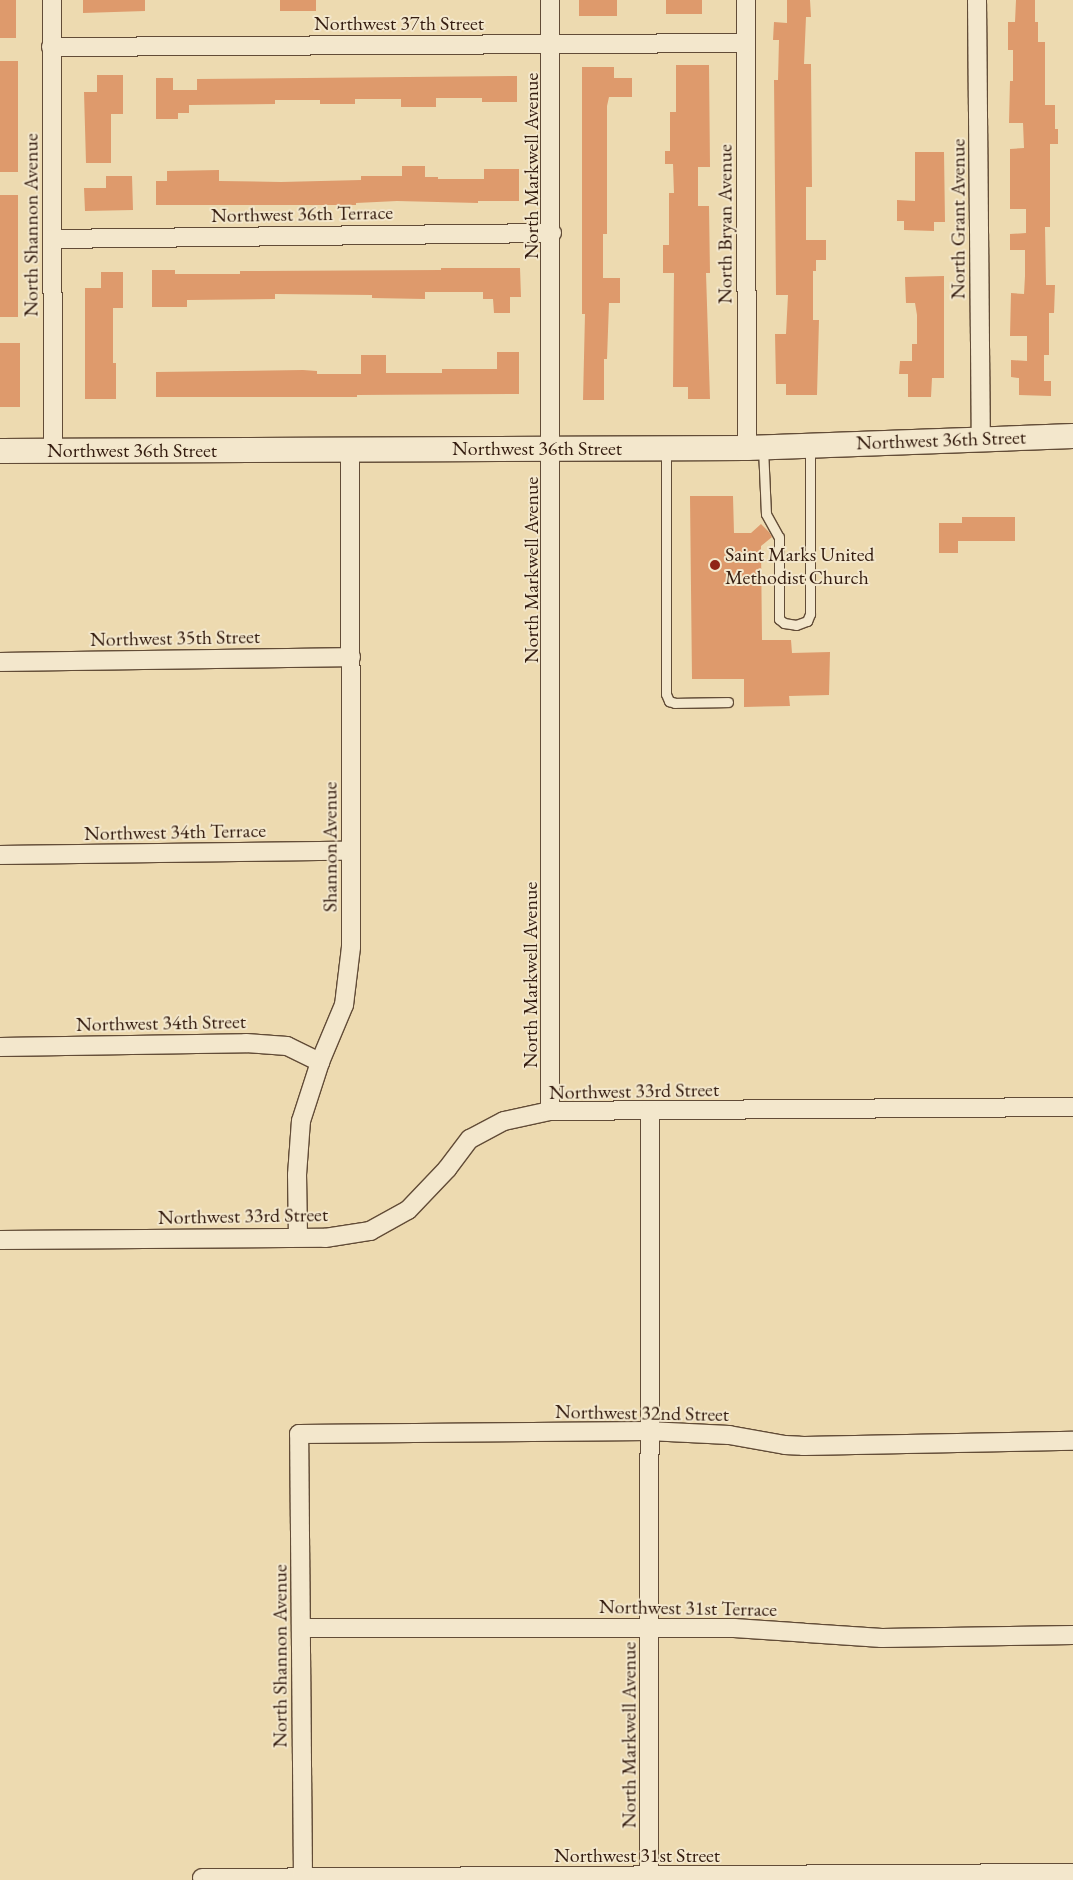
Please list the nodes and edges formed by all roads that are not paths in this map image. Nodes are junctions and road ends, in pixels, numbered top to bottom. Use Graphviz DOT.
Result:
graph roads {
  1 [pos="52,0"];
  2 [pos="550,0"];
  3 [pos="746,0"];
  4 [pos="978,0"];
  5 [pos="552,43"];
  6 [pos="746,43"];
  7 [pos="51,47"];
  8 [pos="552,233"];
  9 [pos="52,239"];
  10 [pos="1073,436"];
  11 [pos="980,438"];
  12 [pos="810,445"];
  13 [pos="552,448"];
  14 [pos="666,448"];
  15 [pos="755,448"];
  16 [pos="350,449"];
  17 [pos="53,450"];
  18 [pos="0,451"];
  19 [pos="351,657"];
  20 [pos="0,662"];
  21 [pos="728,702"];
  22 [pos="350,851"];
  23 [pos="0,855"];
  24 [pos="0,1047"];
  25 [pos="320,1062"];
  26 [pos="1073,1107"];
  27 [pos="550,1111"];
  28 [pos="650,1111"];
  29 [pos="298,1237"];
  30 [pos="0,1240"];
  31 [pos="648,1431"];
  32 [pos="299,1434"];
  33 [pos="1073,1441"];
  34 [pos="651,1627"];
  35 [pos="302,1628"];
  36 [pos="1073,1635"];
  37 [pos="1073,1873"];
  38 [pos="1053,1876"];
  39 [pos="854,1877"];
  40 [pos="202,1878"];
  41 [pos="303,1878"];
  42 [pos="650,1878"];
  43 [pos="247,1879"];
  1 -- 7 [label="street, North Shannon Avenue"];
  2 -- 5 [label="street, North Markwell Avenue"];
  3 -- 6 [label="street, North Bryan Avenue"];
  4 -- 11 [label="street, North Grant Avenue"];
  5 -- 6 [label="street, Northwest 37th Street"];
  5 -- 7 [label="street, Northwest 37th Street"];
  5 -- 8 [label="street, North Markwell Avenue"];
  6 -- 15 [label="street, North Bryan Avenue"];
  7 -- 9 [label="street, North Shannon Avenue"];
  8 -- 9 [label="street, Northwest 36th Terrace"];
  8 -- 13 [label="street, North Markwell Avenue"];
  9 -- 17 [label="street, North Shannon Avenue"];
  10 -- 11 [label="street, Northwest 36th Street"];
  11 -- 12 [label="street, Northwest 36th Street"];
  12 -- 15 [label="street, Northwest 36th Street"];
  12 -- 15 [label="lane"];
  13 -- 14 [label="street, Northwest 36th Street"];
  13 -- 16 [label="street, Northwest 36th Street"];
  13 -- 27 [label="street, North Markwell Avenue"];
  14 -- 15 [label="street, Northwest 36th Street"];
  14 -- 21 [label="lane"];
  16 -- 17 [label="street, Northwest 36th Street"];
  16 -- 19 [label="street, Shannon Avenue"];
  17 -- 18 [label="street, Northwest 36th Street"];
  19 -- 20 [label="street, Northwest 35th Street"];
  19 -- 22 [label="street, Shannon Avenue"];
  22 -- 23 [label="street, Northwest 34th Terrace"];
  22 -- 25 [label="street, Shannon Avenue"];
  24 -- 25 [label="street, Northwest 34th Street"];
  25 -- 29 [label="street, Shannon Avenue"];
  26 -- 28 [label="street, Northwest 33rd Street"];
  27 -- 28 [label="street, Northwest 33rd Street"];
  27 -- 29 [label="street, Northwest 33rd Street"];
  28 -- 31 [label="street, North Markwell Avenue"];
  29 -- 30 [label="street, Northwest 33rd Street"];
  31 -- 32 [label="street, Northwest 32nd Street"];
  31 -- 33 [label="street, Northwest 32nd Street"];
  31 -- 34 [label="street, North Markwell Avenue"];
  32 -- 35 [label="street, North Shannon Avenue"];
  34 -- 35 [label="street, Northwest 31st Terrace"];
  34 -- 36 [label="street, Northwest 31st Terrace"];
  34 -- 42 [label="street, North Markwell Avenue"];
  35 -- 41 [label="street, North Shannon Avenue"];
  37 -- 38 [label="street, Northwest 31st Street"];
  38 -- 39 [label="street, Northwest 31st Street"];
  39 -- 42 [label="street, Northwest 31st Street"];
  40 -- 43 [label="street, Northwest 31st Street"];
  41 -- 42 [label="street, Northwest 31st Street"];
  41 -- 43 [label="street, Northwest 31st Street"];
}
